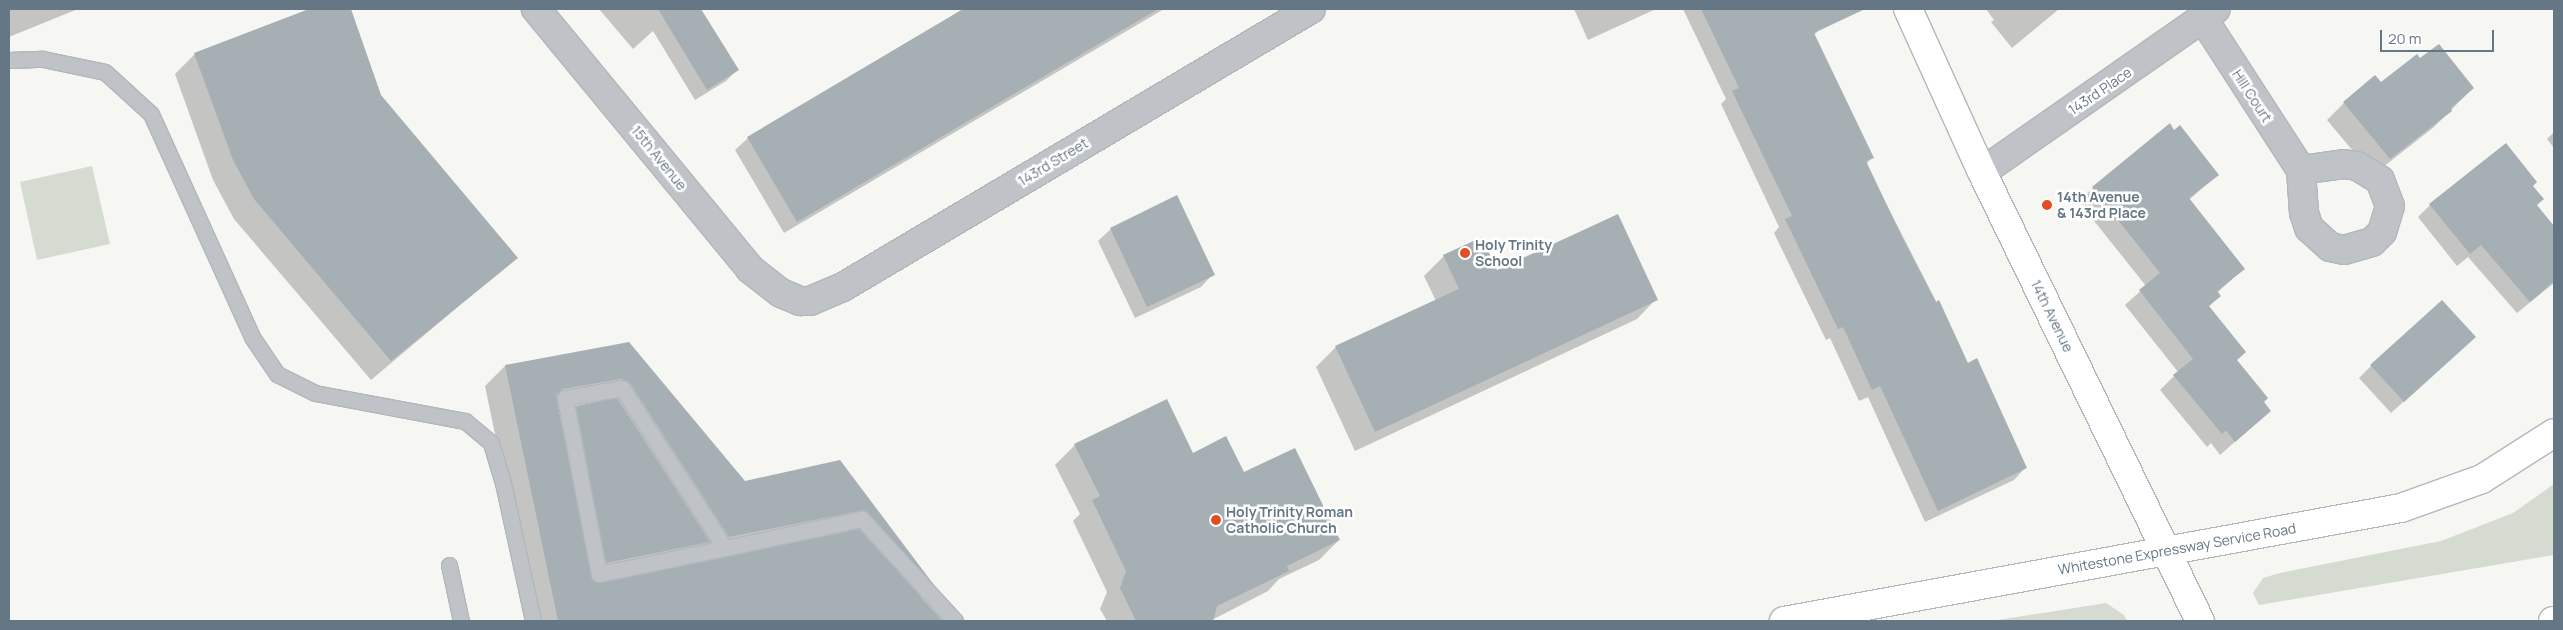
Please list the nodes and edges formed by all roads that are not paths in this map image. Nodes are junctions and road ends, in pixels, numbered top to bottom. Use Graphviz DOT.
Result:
graph roads {
  1 [pos="536,9"];
  2 [pos="1311,9"];
  3 [pos="1908,9"];
  4 [pos="2210,14"];
  5 [pos="9,60"];
  6 [pos="2301,170"];
  7 [pos="1982,172"];
  8 [pos="792,297"];
  9 [pos="2554,433"];
  10 [pos="725,548"];
  11 [pos="2166,551"];
  12 [pos="450,565"];
  13 [pos="2198,618"];
  14 [pos="461,621"];
  15 [pos="533,621"];
  16 [pos="954,621"];
  17 [pos="1784,621"];
  1 -- 8 [label="street, 15th Avenue"];
  2 -- 8 [label="street, 143rd Street"];
  3 -- 7 [label="street, 14th Avenue"];
  4 -- 6 [label="street, Hill Court"];
  4 -- 7 [label="street, 143rd Place"];
  5 -- 15 [label="lane"];
  7 -- 11 [label="street, 14th Avenue"];
  9 -- 11 [label="street, Whitestone Expressway Service Road"];
  10 -- 10 [label="lane"];
  10 -- 16 [label="lane"];
  11 -- 13 [label="street, 14th Avenue"];
  11 -- 17 [label="street, Whitestone Expressway Service Road"];
  12 -- 14 [label="lane"];
}
